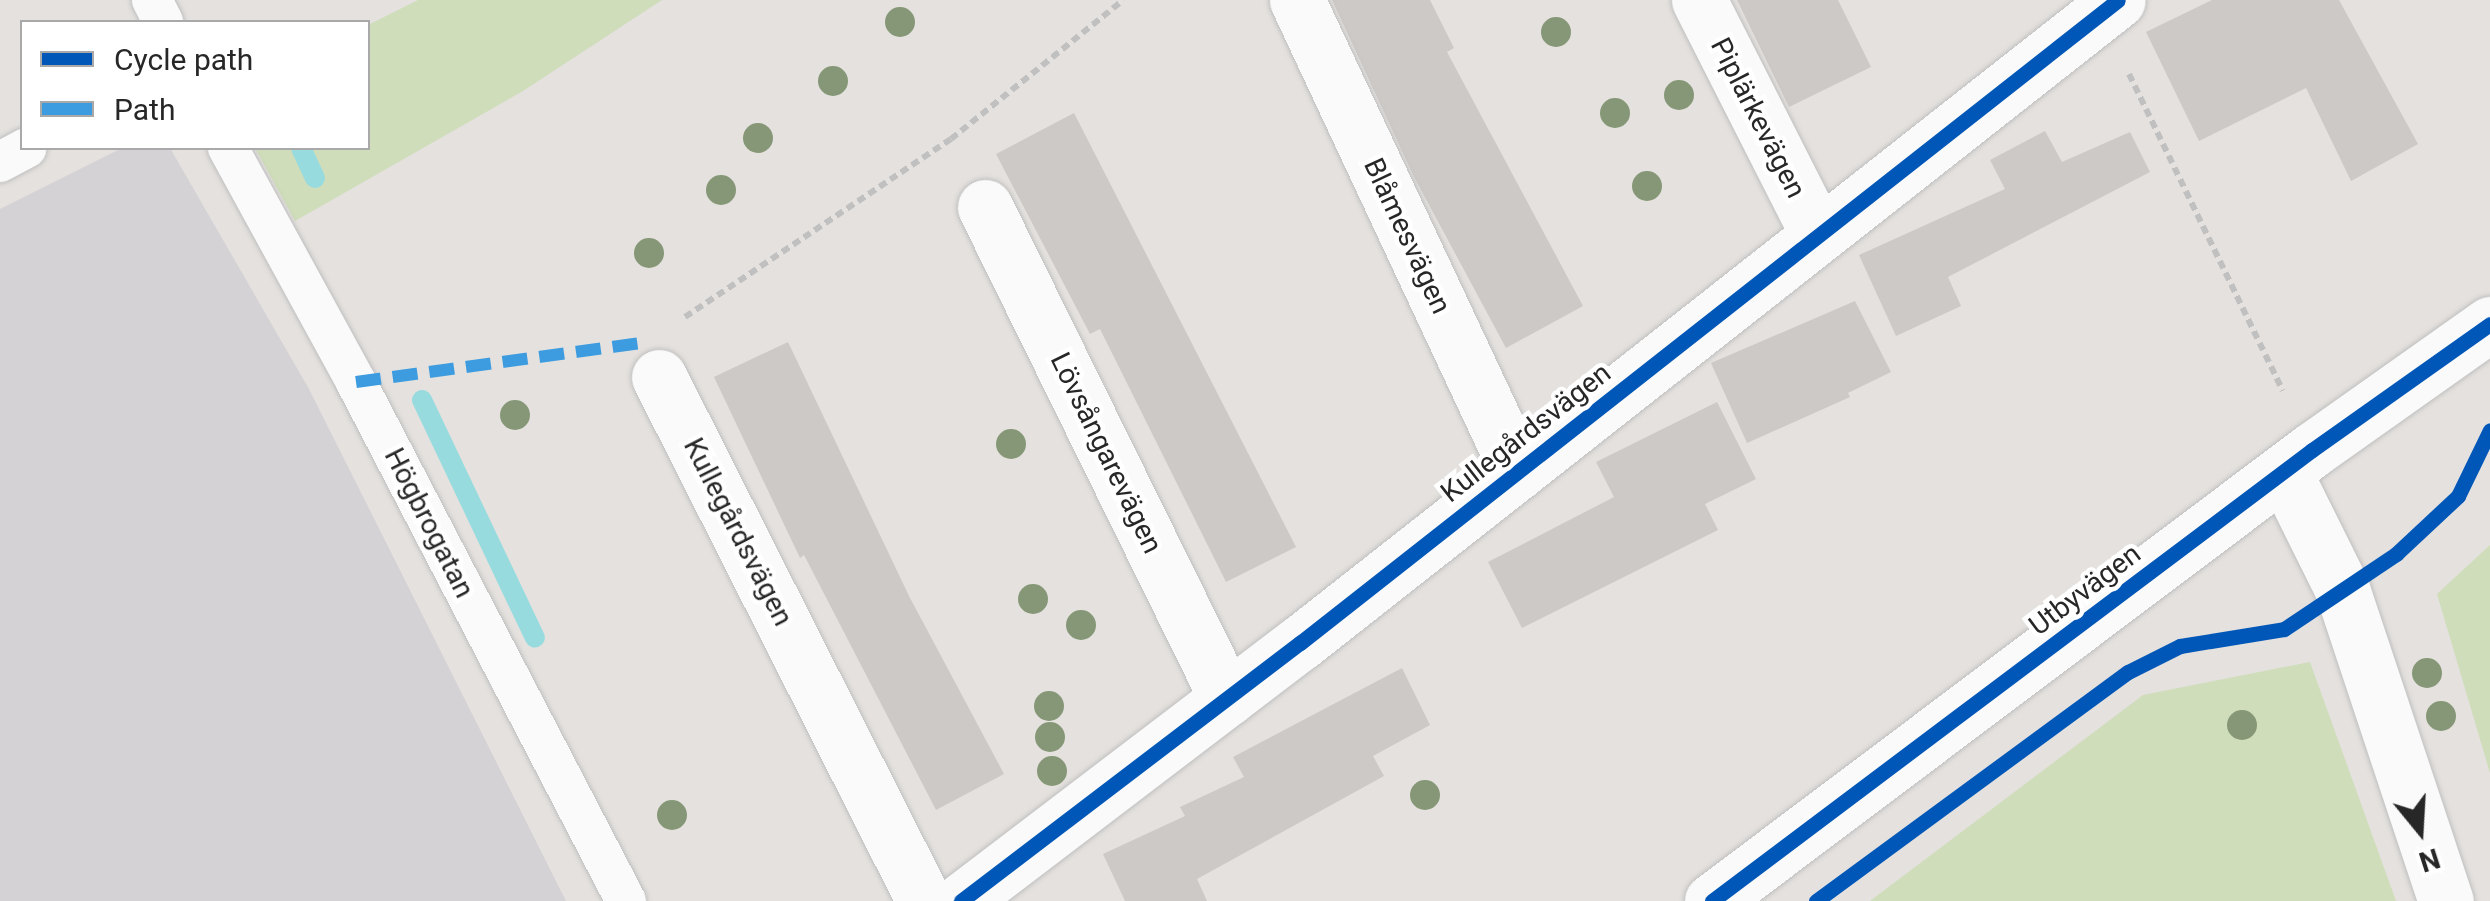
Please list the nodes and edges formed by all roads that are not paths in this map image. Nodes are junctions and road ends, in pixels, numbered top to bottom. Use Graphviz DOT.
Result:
graph roads {
  1 [pos="1296,0"];
  2 [pos="1699,0"];
  3 [pos="2104,5"];
  4 [pos="22,150"];
  5 [pos="229,150"];
  6 [pos="0,162"];
  7 [pos="985,207"];
  8 [pos="1818,235"];
  9 [pos="2490,324"];
  10 [pos="660,377"];
  11 [pos="2298,461"];
  12 [pos="1518,472"];
  13 [pos="1228,699"];
  14 [pos="626,901"];
  15 [pos="924,901"];
  16 [pos="961,901"];
  17 [pos="1712,901"];
  18 [pos="2446,901"];
  1 -- 12 [label="street, Blåmesvägen"];
  2 -- 8 [label="street, Piplärkevägen"];
  3 -- 8 [label="street, Kullegårdsvägen"];
  4 -- 6 [label="lane"];
  5 -- 14 [label="lane, Högbrogatan"];
  7 -- 13 [label="street, Lövsångarevägen"];
  8 -- 12 [label="street, Kullegårdsvägen"];
  9 -- 11 [label="street, Utbyvägen"];
  10 -- 15 [label="street, Kullegårdsvägen"];
  11 -- 17 [label="street, Utbyvägen"];
  11 -- 18 [label="street"];
  12 -- 13 [label="street, Kullegårdsvägen"];
  13 -- 16 [label="street, Kullegårdsvägen"];
}
